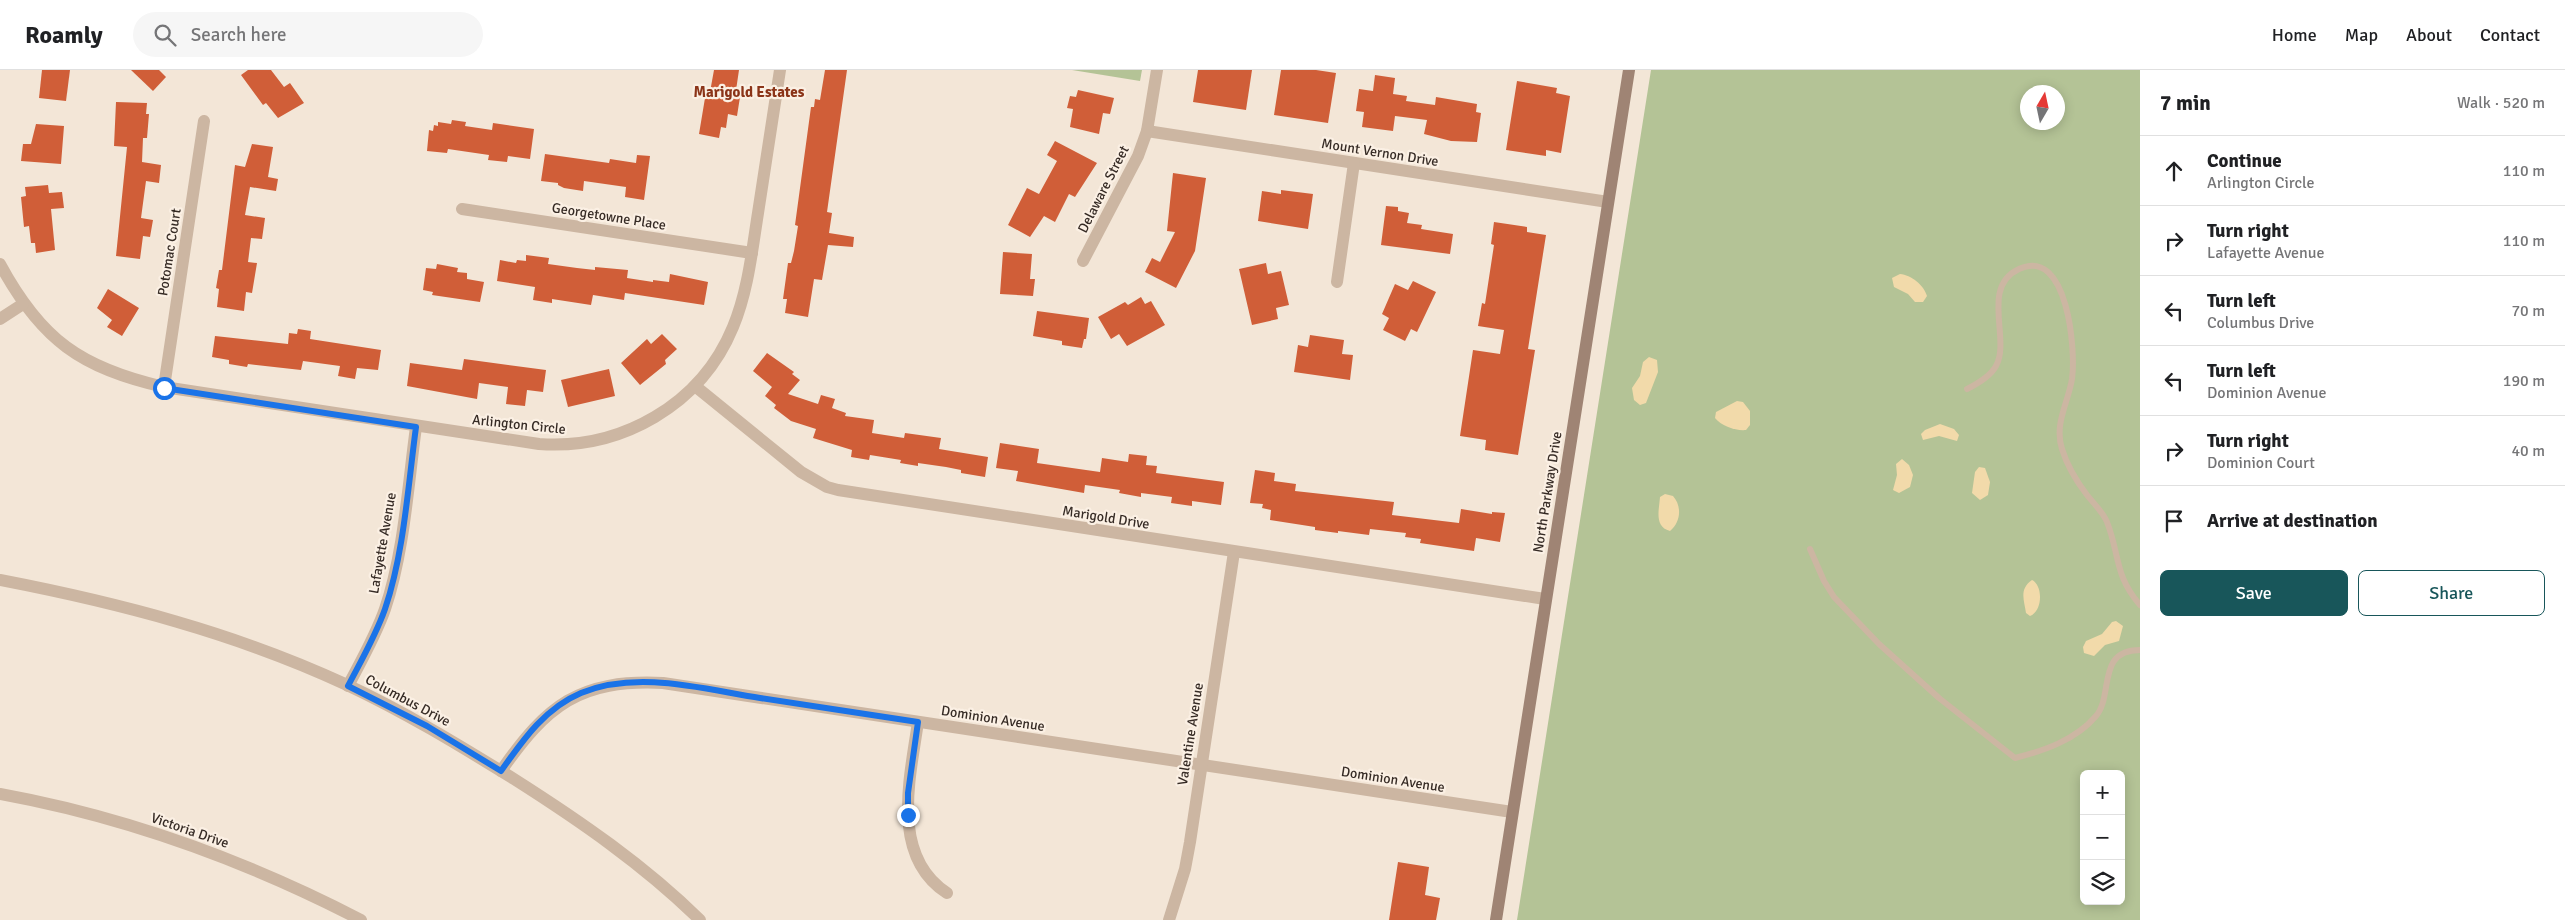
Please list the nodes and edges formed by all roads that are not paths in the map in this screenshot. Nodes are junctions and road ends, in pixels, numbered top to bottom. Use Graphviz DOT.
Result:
graph roads {
  1 [pos="780,70"];
  2 [pos="1157,70"];
  3 [pos="1629,70"];
  4 [pos="204,121"];
  5 [pos="1147,131"];
  6 [pos="1354,163"];
  7 [pos="1608,202"];
  8 [pos="462,209"];
  9 [pos="752,253"];
  10 [pos="1083,261"];
  11 [pos="0,264"];
  12 [pos="1337,282"];
  13 [pos="23,304"];
  14 [pos="0,319"];
  15 [pos="695,386"];
  16 [pos="164,388"];
  17 [pos="1966,389"];
  18 [pos="416,427"];
  19 [pos="1810,549"];
  20 [pos="1234,552"];
  21 [pos="0,580"];
  22 [pos="1545,599"];
  23 [pos="2140,605"];
  24 [pos="2140,650"];
  25 [pos="348,686"];
  26 [pos="918,722"];
  27 [pos="1200,765"];
  28 [pos="501,771"];
  29 [pos="0,794"];
  30 [pos="1512,812"];
  31 [pos="947,893"];
  32 [pos="361,920"];
  33 [pos="700,920"];
  34 [pos="1169,920"];
  35 [pos="1496,920"];
  1 -- 9 [label="street, Arlington Circle"];
  2 -- 5 [label="street, Delaware Street"];
  3 -- 7 [label="main road, North Parkway Drive"];
  4 -- 16 [label="street, Potomac Court"];
  5 -- 6 [label="street, Mount Vernon Drive"];
  5 -- 10 [label="street, Delaware Street"];
  6 -- 7 [label="street, Mount Vernon Drive"];
  6 -- 12 [label="street"];
  7 -- 22 [label="main road, North Parkway Drive"];
  8 -- 9 [label="street, Georgetowne Place"];
  9 -- 15 [label="street, Arlington Circle"];
  11 -- 13 [label="street, Arlington Circle"];
  13 -- 14 [label="street"];
  13 -- 16 [label="street, Arlington Circle"];
  15 -- 18 [label="street, Arlington Circle"];
  15 -- 20 [label="street, Marigold Drive"];
  16 -- 18 [label="street, Arlington Circle"];
  17 -- 23 [label="lane"];
  18 -- 25 [label="street, Lafayette Avenue"];
  19 -- 24 [label="lane"];
  20 -- 22 [label="street, Marigold Drive"];
  20 -- 27 [label="street, Valentine Avenue"];
  21 -- 25 [label="street, Columbus Drive"];
  22 -- 30 [label="main road, North Parkway Drive"];
  25 -- 28 [label="street, Columbus Drive"];
  26 -- 27 [label="street, Dominion Avenue"];
  26 -- 28 [label="street, Dominion Avenue"];
  26 -- 31 [label="street"];
  27 -- 30 [label="street, Dominion Avenue"];
  27 -- 34 [label="street, Valentine Avenue"];
  28 -- 33 [label="street, Columbus Drive"];
  29 -- 32 [label="street, Victoria Drive"];
  30 -- 35 [label="main road, North Parkway Drive"];
}
